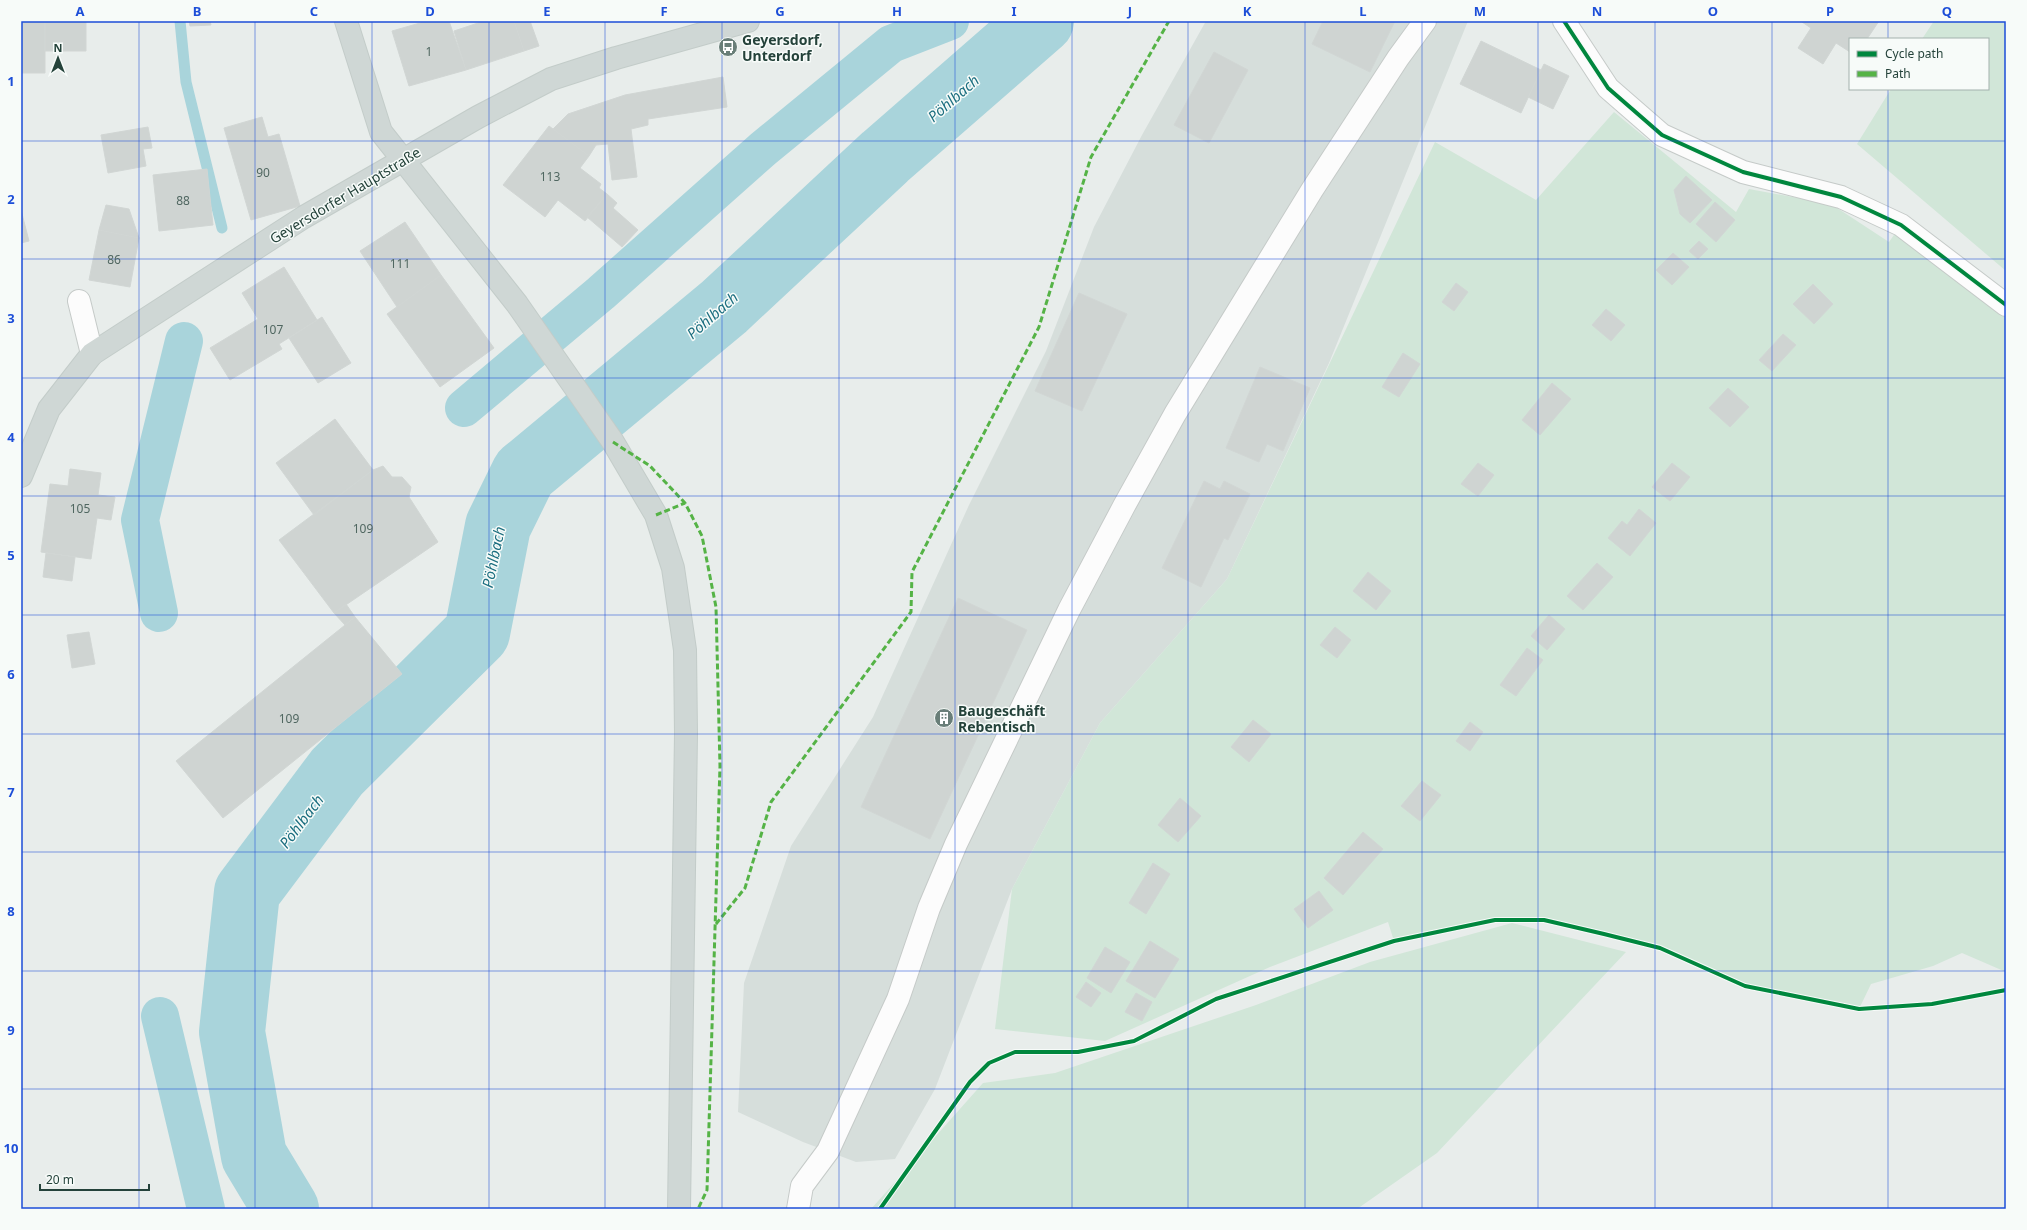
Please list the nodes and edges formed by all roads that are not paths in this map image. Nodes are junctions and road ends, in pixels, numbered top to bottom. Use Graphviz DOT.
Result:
graph roads {
  1 [pos="346,21"];
  2 [pos="748,21"];
  3 [pos="1426,21"];
  4 [pos="1564,21"];
  5 [pos="404,160"];
  6 [pos="79,301"];
  7 [pos="2006,305"];
  8 [pos="92,354"];
  9 [pos="21,476"];
  10 [pos="679,1209"];
  11 [pos="798,1209"];
  1 -- 5 [label="main road"];
  2 -- 5 [label="main road, Geyersdorfer Hauptstraße"];
  3 -- 11 [label="street"];
  4 -- 7 [label="street"];
  5 -- 8 [label="main road, Geyersdorfer Hauptstraße"];
  5 -- 10 [label="main road"];
  6 -- 8 [label="street"];
  8 -- 9 [label="main road, Geyersdorfer Hauptstraße"];
}
